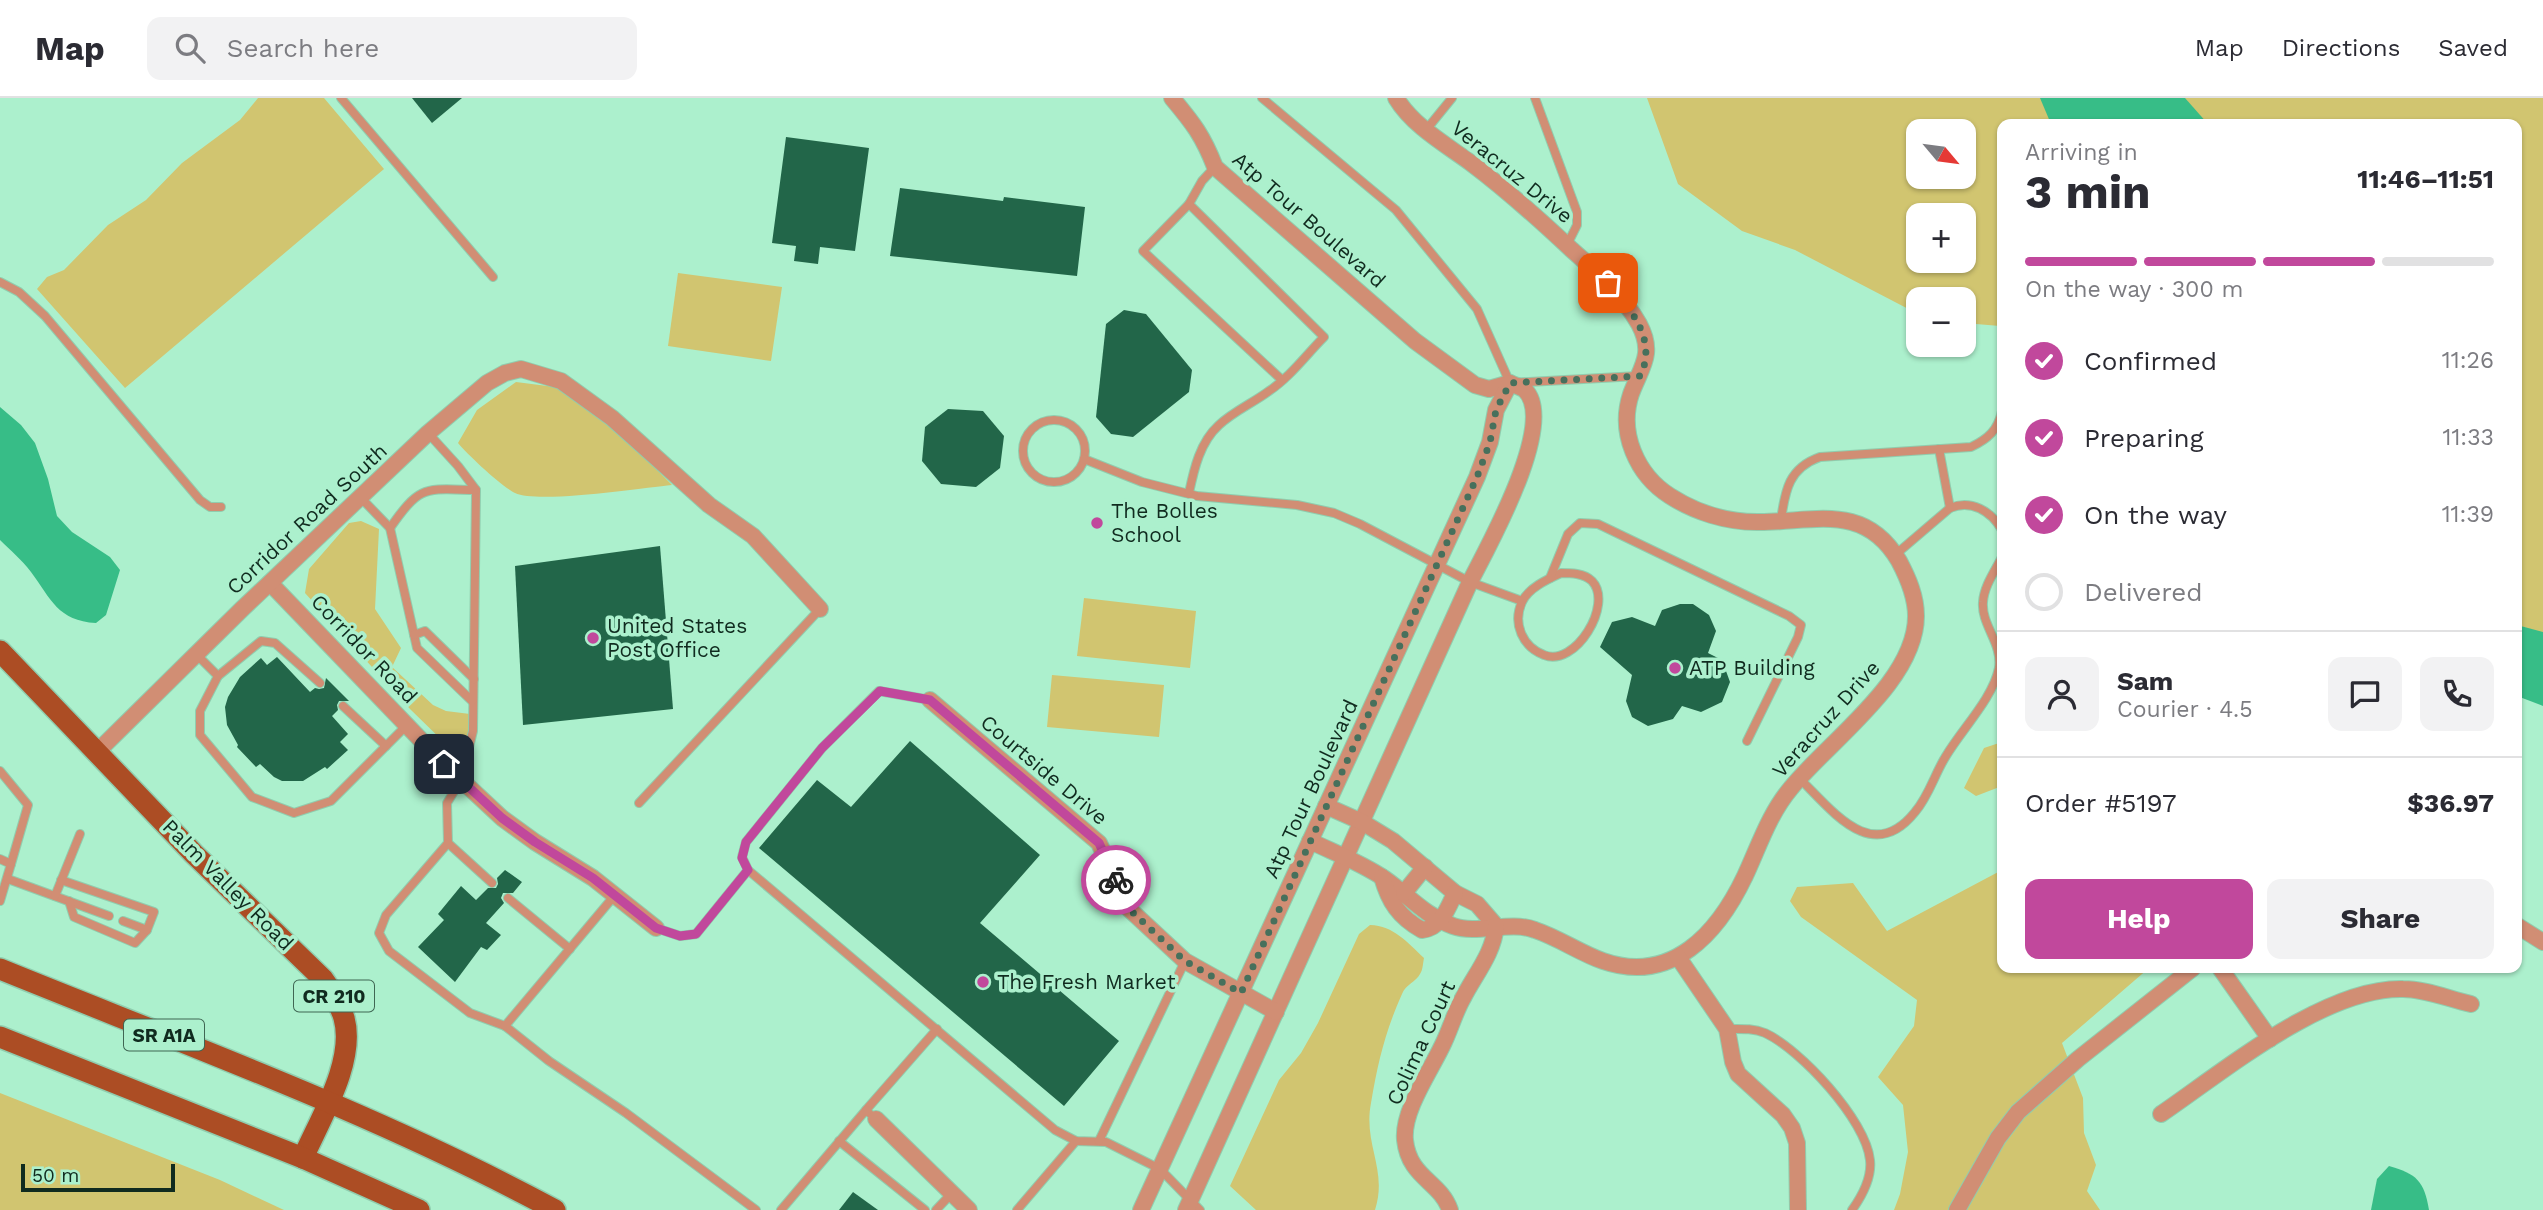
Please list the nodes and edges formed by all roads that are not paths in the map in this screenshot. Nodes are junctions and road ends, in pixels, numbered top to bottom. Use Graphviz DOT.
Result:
graph roads {
  1 [pos="341,98"];
  2 [pos="1172,98"];
  3 [pos="1262,98"];
  4 [pos="1396,98"];
  5 [pos="1452,98"];
  6 [pos="1535,98"];
  7 [pos="1426,130"];
  8 [pos="1215,166"];
  9 [pos="1189,204"];
  10 [pos="1567,245"];
  11 [pos="493,277"];
  12 [pos="0,282"];
  13 [pos="1640,376"];
  14 [pos="1282,380"];
  15 [pos="1510,383"];
  16 [pos="1997,423"];
  17 [pos="428,433"];
  18 [pos="1939,449"];
  19 [pos="1084,459"];
  20 [pos="476,490"];
  21 [pos="1189,493"];
  22 [pos="360,498"];
  23 [pos="221,507"];
  24 [pos="1950,508"];
  25 [pos="1782,520"];
  26 [pos="1997,521"];
  27 [pos="390,528"];
  28 [pos="1895,555"];
  29 [pos="1438,565"];
  30 [pos="1997,567"];
  31 [pos="1550,578"];
  32 [pos="1470,582"];
  33 [pos="270,583"];
  34 [pos="1522,601"];
  35 [pos="820,609"];
  36 [pos="414,635"];
  37 [pos="1997,648"];
  38 [pos="0,651"];
  39 [pos="196,654"];
  40 [pos="1997,674"];
  41 [pos="218,676"];
  42 [pos="474,679"];
  43 [pos="320,683"];
  44 [pos="930,700"];
  45 [pos="472,701"];
  46 [pos="343,706"];
  47 [pos="407,725"];
  48 [pos="1747,741"];
  49 [pos="386,746"];
  50 [pos="98,751"];
  51 [pos="0,771"];
  52 [pos="1799,778"];
  53 [pos="461,780"];
  54 [pos="639,803"];
  55 [pos="1326,806"];
  56 [pos="1362,822"];
  57 [pos="80,834"];
  58 [pos="1310,841"];
  59 [pos="448,843"];
  60 [pos="1346,858"];
  61 [pos="0,859"];
  62 [pos="11,864"];
  63 [pos="1425,866"];
  64 [pos="748,870"];
  65 [pos="1382,877"];
  66 [pos="8,879"];
  67 [pos="61,880"];
  68 [pos="492,883"];
  69 [pos="1404,893"];
  70 [pos="1455,893"];
  71 [pos="615,895"];
  72 [pos="55,896"];
  73 [pos="508,898"];
  74 [pos="0,901"];
  75 [pos="69,901"];
  76 [pos="109,916"];
  77 [pos="123,921"];
  78 [pos="1441,921"];
  79 [pos="1496,926"];
  80 [pos="656,928"];
  81 [pos="2522,929"];
  82 [pos="147,930"];
  83 [pos="2543,942"];
  84 [pos="570,949"];
  85 [pos="1678,957"];
  86 [pos="1185,961"];
  87 [pos="0,969"];
  88 [pos="2187,973"];
  89 [pos="2223,973"];
  90 [pos="1241,993"];
  91 [pos="2471,1004"];
  92 [pos="1276,1012"];
  93 [pos="505,1026"];
  94 [pos="937,1029"];
  95 [pos="1727,1029"];
  96 [pos="0,1037"];
  97 [pos="2270,1040"];
  98 [pos="328,1102"];
  99 [pos="2161,1114"];
  100 [pos="871,1115"];
  101 [pos="839,1141"];
  102 [pos="1076,1141"];
  103 [pos="1099,1141"];
  104 [pos="303,1158"];
  105 [pos="1160,1169"];
  106 [pos="953,1193"];
  107 [pos="1193,1206"];
  108 [pos="419,1210"];
  109 [pos="555,1210"];
  110 [pos="756,1210"];
  111 [pos="781,1210"];
  112 [pos="925,1210"];
  113 [pos="936,1210"];
  114 [pos="969,1210"];
  115 [pos="1017,1210"];
  116 [pos="1141,1210"];
  117 [pos="1450,1210"];
  118 [pos="1798,1210"];
  119 [pos="1852,1210"];
  120 [pos="1958,1210"];
  1 -- 11 [label="lane"];
  2 -- 8 [label="street, Atp Tour Boulevard"];
  3 -- 15 [label="lane"];
  4 -- 7 [label="street, Veracruz Drive"];
  5 -- 7 [label="lane"];
  6 -- 10 [label="lane"];
  7 -- 10 [label="street, Veracruz Drive"];
  8 -- 9 [label="lane"];
  8 -- 15 [label="street, Atp Tour Boulevard"];
  9 -- 14 [label="lane"];
  9 -- 14 [label="lane"];
  10 -- 13 [label="street, Veracruz Drive"];
  12 -- 23 [label="lane"];
  13 -- 15 [label="lane"];
  13 -- 25 [label="street, Veracruz Drive"];
  14 -- 21 [label="lane"];
  15 -- 29 [label="street, Atp Tour Boulevard"];
  15 -- 32 [label="street"];
  16 -- 18 [label="lane"];
  17 -- 20 [label="lane"];
  17 -- 22 [label="street, Corridor Road South"];
  17 -- 35 [label="street, Corridor Road South"];
  18 -- 24 [label="lane"];
  18 -- 25 [label="lane"];
  19 -- 19 [label="lane"];
  19 -- 21 [label="lane"];
  20 -- 27 [label="lane"];
  20 -- 42 [label="lane"];
  21 -- 29 [label="lane"];
  22 -- 27 [label="lane"];
  22 -- 33 [label="street, Corridor Road South"];
  24 -- 26 [label="lane"];
  24 -- 28 [label="lane"];
  25 -- 28 [label="street, Veracruz Drive"];
  27 -- 36 [label="lane"];
  28 -- 52 [label="street, Veracruz Drive"];
  29 -- 32 [label="lane"];
  29 -- 55 [label="street, Atp Tour Boulevard"];
  30 -- 37 [label="lane"];
  31 -- 34 [label="lane"];
  31 -- 34 [label="lane"];
  31 -- 48 [label="lane"];
  32 -- 34 [label="lane"];
  32 -- 56 [label="street"];
  33 -- 39 [label="street, Corridor Road South"];
  33 -- 47 [label="street, Corridor Road"];
  35 -- 54 [label="lane"];
  36 -- 42 [label="lane"];
  36 -- 45 [label="lane"];
  38 -- 50 [label="main road, Palm Valley Road / CR 210"];
  39 -- 41 [label="lane"];
  39 -- 50 [label="street, Corridor Road South"];
  40 -- 52 [label="lane"];
  41 -- 43 [label="lane"];
  41 -- 49 [label="lane"];
  42 -- 45 [label="lane"];
  44 -- 64 [label="lane"];
  44 -- 86 [label="street, Courtside Drive"];
  45 -- 53 [label="lane"];
  46 -- 49 [label="lane"];
  47 -- 49 [label="lane"];
  47 -- 53 [label="street, Corridor Road"];
  50 -- 98 [label="main road, Palm Valley Road / CR 210"];
  51 -- 62 [label="lane"];
  52 -- 85 [label="street, Veracruz Drive"];
  53 -- 59 [label="lane"];
  53 -- 71 [label="street, Corridor Road"];
  55 -- 56 [label="street"];
  55 -- 58 [label="street, Atp Tour Boulevard"];
  56 -- 60 [label="street"];
  56 -- 63 [label="street"];
  57 -- 67 [label="lane"];
  58 -- 60 [label="street, Veracruz Drive"];
  58 -- 90 [label="street, Atp Tour Boulevard"];
  59 -- 68 [label="lane"];
  59 -- 93 [label="lane"];
  60 -- 65 [label="street, Veracruz Drive"];
  60 -- 92 [label="street"];
  61 -- 62 [label="lane"];
  62 -- 66 [label="lane"];
  63 -- 69 [label="street"];
  63 -- 70 [label="street"];
  64 -- 80 [label="lane"];
  64 -- 94 [label="lane"];
  65 -- 69 [label="street, Veracruz Drive"];
  65 -- 78 [label="street"];
  66 -- 72 [label="lane"];
  66 -- 74 [label="lane"];
  67 -- 72 [label="lane"];
  67 -- 82 [label="lane"];
  69 -- 78 [label="street, Veracruz Drive"];
  70 -- 78 [label="street"];
  70 -- 79 [label="street"];
  71 -- 80 [label="street, Corridor Road"];
  71 -- 84 [label="lane"];
  72 -- 75 [label="lane"];
  73 -- 84 [label="lane"];
  75 -- 76 [label="lane"];
  75 -- 82 [label="lane"];
  77 -- 82 [label="lane"];
  78 -- 79 [label="street, Veracruz Drive"];
  79 -- 85 [label="street, Veracruz Drive"];
  79 -- 117 [label="street, Colima Court"];
  81 -- 83 [label="street"];
  84 -- 93 [label="lane"];
  85 -- 95 [label="street"];
  86 -- 90 [label="street, Courtside Drive"];
  86 -- 103 [label="lane"];
  87 -- 98 [label="main road, SR A1A"];
  88 -- 120 [label="street"];
  89 -- 97 [label="street"];
  90 -- 92 [label="street, Courtside Drive"];
  90 -- 105 [label="street, Atp Tour Boulevard"];
  91 -- 97 [label="street"];
  92 -- 107 [label="street"];
  93 -- 110 [label="lane"];
  94 -- 100 [label="lane"];
  94 -- 102 [label="lane"];
  95 -- 118 [label="street"];
  95 -- 119 [label="lane"];
  96 -- 104 [label="main road"];
  97 -- 99 [label="street"];
  98 -- 104 [label="main road, Palm Valley Road / CR 210"];
  98 -- 109 [label="main road, SR A1A"];
  100 -- 101 [label="lane"];
  100 -- 106 [label="street"];
  101 -- 111 [label="lane"];
  101 -- 112 [label="lane"];
  102 -- 103 [label="lane"];
  102 -- 115 [label="lane"];
  103 -- 105 [label="lane"];
  104 -- 108 [label="main road"];
  105 -- 107 [label="lane"];
  105 -- 116 [label="street, Atp Tour Boulevard"];
  106 -- 113 [label="lane"];
  106 -- 114 [label="street"];
}
